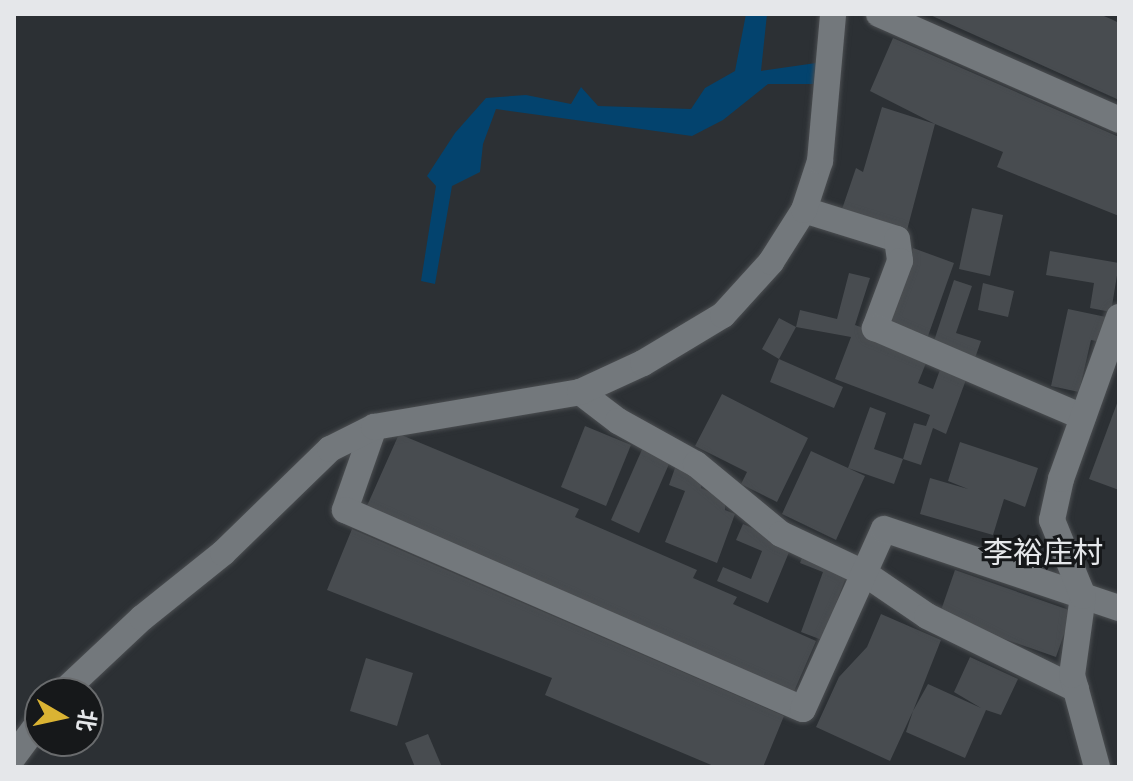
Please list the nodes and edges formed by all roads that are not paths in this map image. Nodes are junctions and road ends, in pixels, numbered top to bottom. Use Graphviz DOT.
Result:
graph roads {
  1 [pos="833,14"];
  2 [pos="879,14"];
  3 [pos="1119,120"];
  4 [pos="804,210"];
  5 [pos="1119,317"];
  6 [pos="580,392"];
  7 [pos="1083,417"];
  8 [pos="374,427"];
  9 [pos="864,573"];
  10 [pos="1083,596"];
  11 [pos="1119,608"];
  12 [pos="79,677"];
  13 [pos="1076,689"];
  14 [pos="1097,767"];
  1 -- 4 [label="street"];
  2 -- 3 [label="street"];
  4 -- 6 [label="street"];
  4 -- 7 [label="street"];
  5 -- 7 [label="street"];
  6 -- 8 [label="street"];
  6 -- 9 [label="street"];
  7 -- 10 [label="street"];
  8 -- 9 [label="street"];
  8 -- 12 [label="street"];
  9 -- 10 [label="street"];
  9 -- 13 [label="street"];
  10 -- 11 [label="street"];
  10 -- 13 [label="street"];
  13 -- 14 [label="street"];
}
